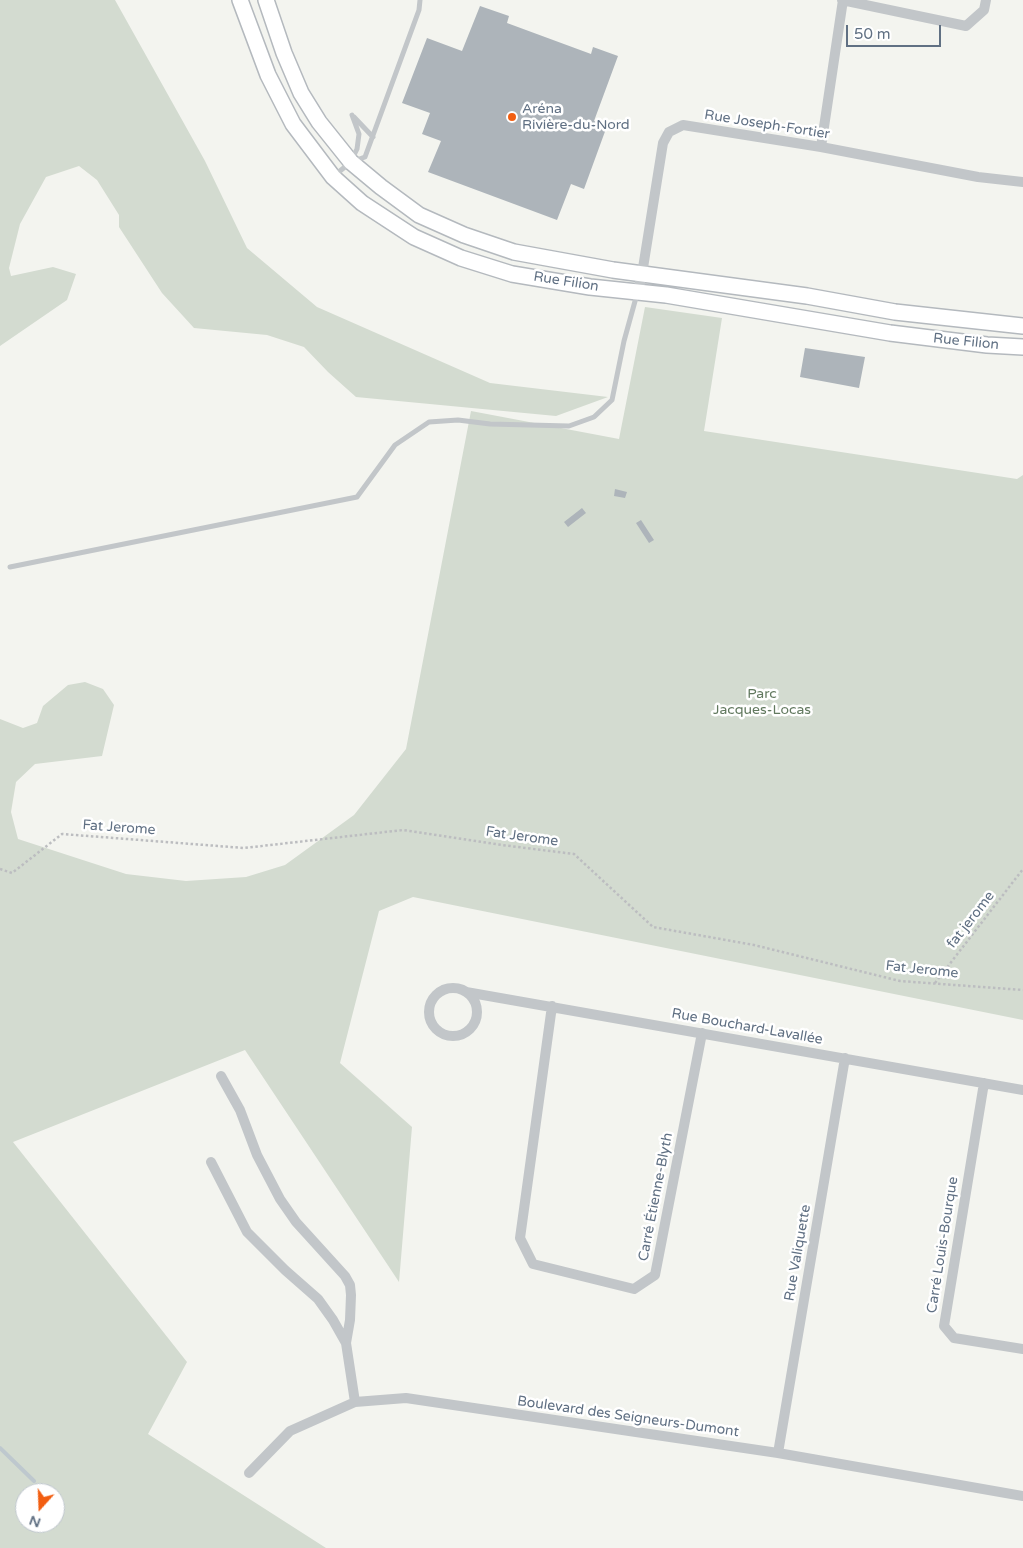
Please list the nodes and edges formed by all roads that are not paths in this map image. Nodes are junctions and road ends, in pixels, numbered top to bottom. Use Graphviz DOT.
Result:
graph roads {
  1 [pos="240,0"];
  2 [pos="266,0"];
  3 [pos="420,0"];
  4 [pos="843,0"];
  5 [pos="986,0"];
  6 [pos="372,137"];
  7 [pos="821,147"];
  8 [pos="351,162"];
  9 [pos="333,177"];
  10 [pos="1023,182"];
  11 [pos="642,274"];
  12 [pos="638,291"];
  13 [pos="1023,326"];
  14 [pos="1023,347"];
  15 [pos="10,567"];
  16 [pos="466,992"];
  17 [pos="552,1006"];
  18 [pos="702,1033"];
  19 [pos="845,1058"];
  20 [pos="221,1076"];
  21 [pos="984,1083"];
  22 [pos="1023,1090"];
  23 [pos="211,1162"];
  24 [pos="346,1343"];
  25 [pos="1023,1350"];
  26 [pos="355,1402"];
  27 [pos="778,1453"];
  28 [pos="248,1473"];
  29 [pos="1023,1496"];
  1 -- 9 [label="street, Rue Filion"];
  2 -- 8 [label="street, Rue Filion"];
  3 -- 6 [label="lane"];
  4 -- 5 [label="street"];
  4 -- 7 [label="street"];
  6 -- 8 [label="lane"];
  6 -- 8 [label="lane"];
  7 -- 10 [label="street, Rue Joseph-Fortier"];
  7 -- 11 [label="street, Rue Joseph-Fortier"];
  8 -- 9 [label="lane"];
  8 -- 11 [label="street, Rue Filion"];
  9 -- 12 [label="street, Rue Filion"];
  11 -- 12 [label="street, Rue Joseph-Fortier"];
  11 -- 13 [label="street, Rue Filion"];
  12 -- 14 [label="street, Rue Filion"];
  12 -- 15 [label="lane"];
  16 -- 16 [label="street, Rue Bouchard-Lavallée"];
  16 -- 17 [label="street, Rue Bouchard-Lavallée"];
  17 -- 18 [label="street, Rue Bouchard-Lavallée"];
  17 -- 18 [label="street, Carré Étienne-Blyth"];
  18 -- 19 [label="street, Rue Bouchard-Lavallée"];
  19 -- 21 [label="street, Rue Bouchard-Lavallée"];
  19 -- 27 [label="street, Rue Valiquette"];
  20 -- 24 [label="street"];
  21 -- 22 [label="street, Rue Bouchard-Lavallée"];
  21 -- 25 [label="street, Carré Louis-Bourque"];
  23 -- 24 [label="street"];
  24 -- 26 [label="street"];
  26 -- 27 [label="street, Boulevard des Seigneurs-Dumont"];
  26 -- 28 [label="street, Boulevard des Seigneurs-Dumont"];
  27 -- 29 [label="street, Boulevard des Seigneurs-Dumont"];
}
